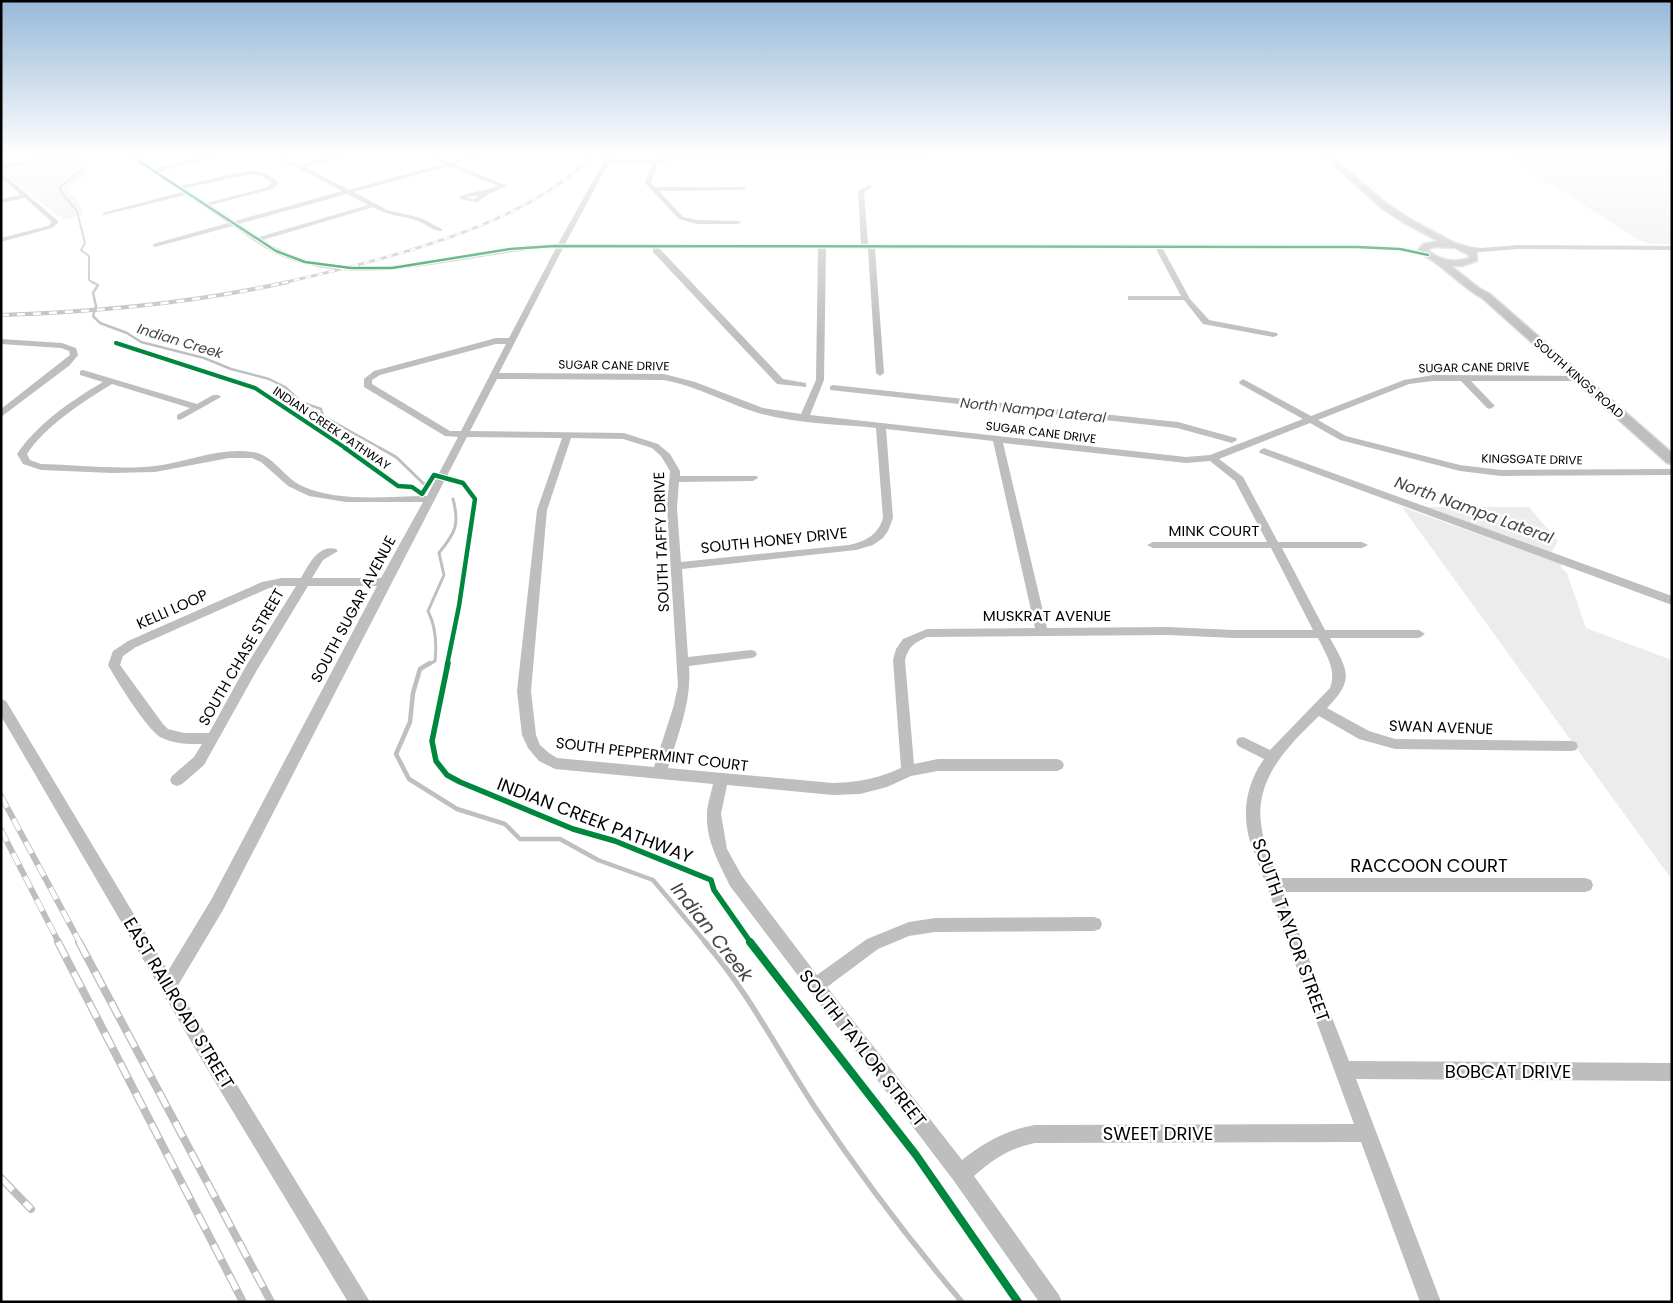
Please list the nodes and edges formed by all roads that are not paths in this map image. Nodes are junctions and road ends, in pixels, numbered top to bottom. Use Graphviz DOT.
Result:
graph roads {
  1 [pos="49,215"];
  2 [pos="220,215"];
  3 [pos="262,215"];
  4 [pos="341,215"];
  5 [pos="390,215"];
  6 [pos="578,215"];
  7 [pos="678,215"];
  8 [pos="864,215"];
  9 [pos="1392,215"];
  10 [pos="1397,215"];
  11 [pos="738,222"];
  12 [pos="233,223"];
  13 [pos="440,230"];
  14 [pos="258,239"];
  15 [pos="1,240"];
  16 [pos="156,245"];
  17 [pos="561,246"];
  18 [pos="822,246"];
  19 [pos="1457,246"];
  20 [pos="868,247"];
  21 [pos="1158,247"];
  22 [pos="1539,248"];
  23 [pos="1672,248"];
  24 [pos="1430,251"];
  25 [pos="1471,260"];
  26 [pos="1486,296"];
  27 [pos="1131,298"];
  28 [pos="1188,298"];
  29 [pos="1274,335"];
  30 [pos="1,341"];
  31 [pos="511,341"];
  32 [pos="83,373"];
  33 [pos="880,373"];
  34 [pos="494,376"];
  35 [pos="1463,378"];
  36 [pos="1579,378"];
  37 [pos="111,381"];
  38 [pos="1243,382"];
  39 [pos="216,397"];
  40 [pos="1490,406"];
  41 [pos="197,407"];
  42 [pos="1,414"];
  43 [pos="180,417"];
  44 [pos="804,418"];
  45 [pos="1310,420"];
  46 [pos="881,426"];
  47 [pos="464,434"];
  48 [pos="568,434"];
  49 [pos="998,440"];
  50 [pos="1212,458"];
  51 [pos="1672,460"];
  52 [pos="1672,472"];
  53 [pos="753,478"];
  54 [pos="675,480"];
  55 [pos="431,499"];
  56 [pos="1153,545"];
  57 [pos="1275,545"];
  58 [pos="1362,545"];
  59 [pos="332,551"];
  60 [pos="676,566"];
  61 [pos="304,582"];
  62 [pos="385,582"];
  63 [pos="1042,631"];
  64 [pos="1322,634"];
  65 [pos="1419,634"];
  66 [pos="751,654"];
  67 [pos="683,662"];
  68 [pos="1,704"];
  69 [pos="1318,710"];
  70 [pos="213,738"];
  71 [pos="1243,742"];
  72 [pos="1571,746"];
  73 [pos="1272,757"];
  74 [pos="1057,765"];
  75 [pos="908,772"];
  76 [pos="659,773"];
  77 [pos="177,780"];
  78 [pos="721,780"];
  79 [pos="1273,885"];
  80 [pos="1585,886"];
  81 [pos="1094,924"];
  82 [pos="169,985"];
  83 [pos="815,986"];
  84 [pos="1344,1070"];
  85 [pos="1672,1072"];
  86 [pos="1367,1132"];
  87 [pos="961,1174"];
  88 [pos="360,1302"];
  89 [pos="1052,1302"];
  90 [pos="1431,1302"];
  1 -- 15 [label="street"];
  2 -- 12 [label="street"];
  3 -- 12 [label="street"];
  4 -- 14 [label="street"];
  5 -- 13 [label="street"];
  6 -- 17 [label="street, SOUTH SUGAR AVENUE"];
  7 -- 11 [label="street"];
  8 -- 20 [label="street"];
  9 -- 24 [label="main road, SOUTH KINGS ROAD"];
  10 -- 19 [label="main road"];
  12 -- 14 [label="street"];
  12 -- 16 [label="street"];
  14 -- 17 [label="street"];
  17 -- 18 [label="street"];
  17 -- 31 [label="street, SOUTH SUGAR AVENUE"];
  18 -- 20 [label="street"];
  18 -- 44 [label="street"];
  19 -- 22 [label="street"];
  19 -- 24 [label="main road"];
  19 -- 25 [label="main road"];
  20 -- 21 [label="street"];
  20 -- 33 [label="street"];
  21 -- 24 [label="street"];
  21 -- 28 [label="street"];
  22 -- 23 [label="street"];
  22 -- 25 [label="street"];
  24 -- 25 [label="main road"];
  24 -- 26 [label="main road, SOUTH KINGS ROAD"];
  25 -- 26 [label="main road, SOUTH KINGS ROAD"];
  26 -- 36 [label="main road, SOUTH KINGS ROAD"];
  27 -- 28 [label="street"];
  28 -- 29 [label="street"];
  30 -- 42 [label="street"];
  31 -- 34 [label="street, SOUTH SUGAR AVENUE"];
  31 -- 47 [label="street, SOUTH TAFFY DRIVE"];
  32 -- 37 [label="street"];
  34 -- 44 [label="street, SUGAR CANE DRIVE"];
  34 -- 47 [label="street, SOUTH SUGAR AVENUE"];
  35 -- 36 [label="street, SUGAR CANE DRIVE"];
  35 -- 40 [label="street"];
  35 -- 45 [label="street, SUGAR CANE DRIVE"];
  36 -- 51 [label="main road, SOUTH KINGS ROAD"];
  37 -- 41 [label="street"];
  37 -- 55 [label="street"];
  38 -- 45 [label="street, KINGSGATE DRIVE"];
  39 -- 41 [label="street"];
  41 -- 43 [label="street"];
  44 -- 46 [label="street, SUGAR CANE DRIVE"];
  45 -- 50 [label="street, SUGAR CANE DRIVE"];
  45 -- 52 [label="street, KINGSGATE DRIVE"];
  46 -- 49 [label="street, SUGAR CANE DRIVE"];
  46 -- 60 [label="street, SOUTH HONEY DRIVE"];
  47 -- 48 [label="street, SOUTH TAFFY DRIVE"];
  47 -- 55 [label="street, SOUTH SUGAR AVENUE"];
  48 -- 54 [label="street, SOUTH TAFFY DRIVE"];
  48 -- 76 [label="street, SOUTH PEPPERMINT COURT"];
  49 -- 50 [label="street, SUGAR CANE DRIVE"];
  49 -- 63 [label="street"];
  50 -- 57 [label="street, SOUTH TAYLOR STREET"];
  53 -- 54 [label="street"];
  54 -- 60 [label="street, SOUTH TAFFY DRIVE"];
  55 -- 62 [label="street, SOUTH SUGAR AVENUE"];
  56 -- 57 [label="street, MINK COURT"];
  57 -- 58 [label="street, MINK COURT"];
  57 -- 64 [label="street, SOUTH TAYLOR STREET"];
  59 -- 61 [label="street, SOUTH CHASE STREET"];
  60 -- 67 [label="street, SOUTH TAFFY DRIVE"];
  61 -- 62 [label="street, KELLI LOOP"];
  61 -- 70 [label="street, SOUTH CHASE STREET"];
  61 -- 70 [label="street, KELLI LOOP"];
  62 -- 82 [label="street, SOUTH SUGAR AVENUE"];
  63 -- 64 [label="street, MUSKRAT AVENUE"];
  63 -- 75 [label="street, MUSKRAT AVENUE"];
  64 -- 65 [label="street, MUSKRAT AVENUE"];
  64 -- 69 [label="street, SOUTH TAYLOR STREET"];
  66 -- 67 [label="street"];
  67 -- 76 [label="street, SOUTH TAFFY DRIVE"];
  68 -- 82 [label="street, EAST RAILROAD STREET"];
  69 -- 72 [label="street, SWAN AVENUE"];
  69 -- 73 [label="street, SOUTH TAYLOR STREET"];
  70 -- 77 [label="street, SOUTH CHASE STREET"];
  71 -- 73 [label="street"];
  73 -- 79 [label="street, SOUTH TAYLOR STREET"];
  74 -- 75 [label="street, SOUTH PEPPERMINT COURT"];
  75 -- 78 [label="street, SOUTH PEPPERMINT COURT"];
  76 -- 78 [label="street, SOUTH PEPPERMINT COURT"];
  78 -- 83 [label="street, SOUTH TAYLOR STREET"];
  79 -- 80 [label="street, RACCOON COURT"];
  79 -- 84 [label="street, SOUTH TAYLOR STREET"];
  81 -- 83 [label="street"];
  82 -- 88 [label="street, EAST RAILROAD STREET"];
  83 -- 87 [label="street, SOUTH TAYLOR STREET"];
  84 -- 85 [label="street, BOBCAT DRIVE"];
  84 -- 86 [label="street, SOUTH TAYLOR STREET"];
  86 -- 87 [label="street, SWEET DRIVE"];
  86 -- 90 [label="street, SOUTH TAYLOR STREET"];
  87 -- 89 [label="street, SOUTH TAYLOR STREET"];
}
